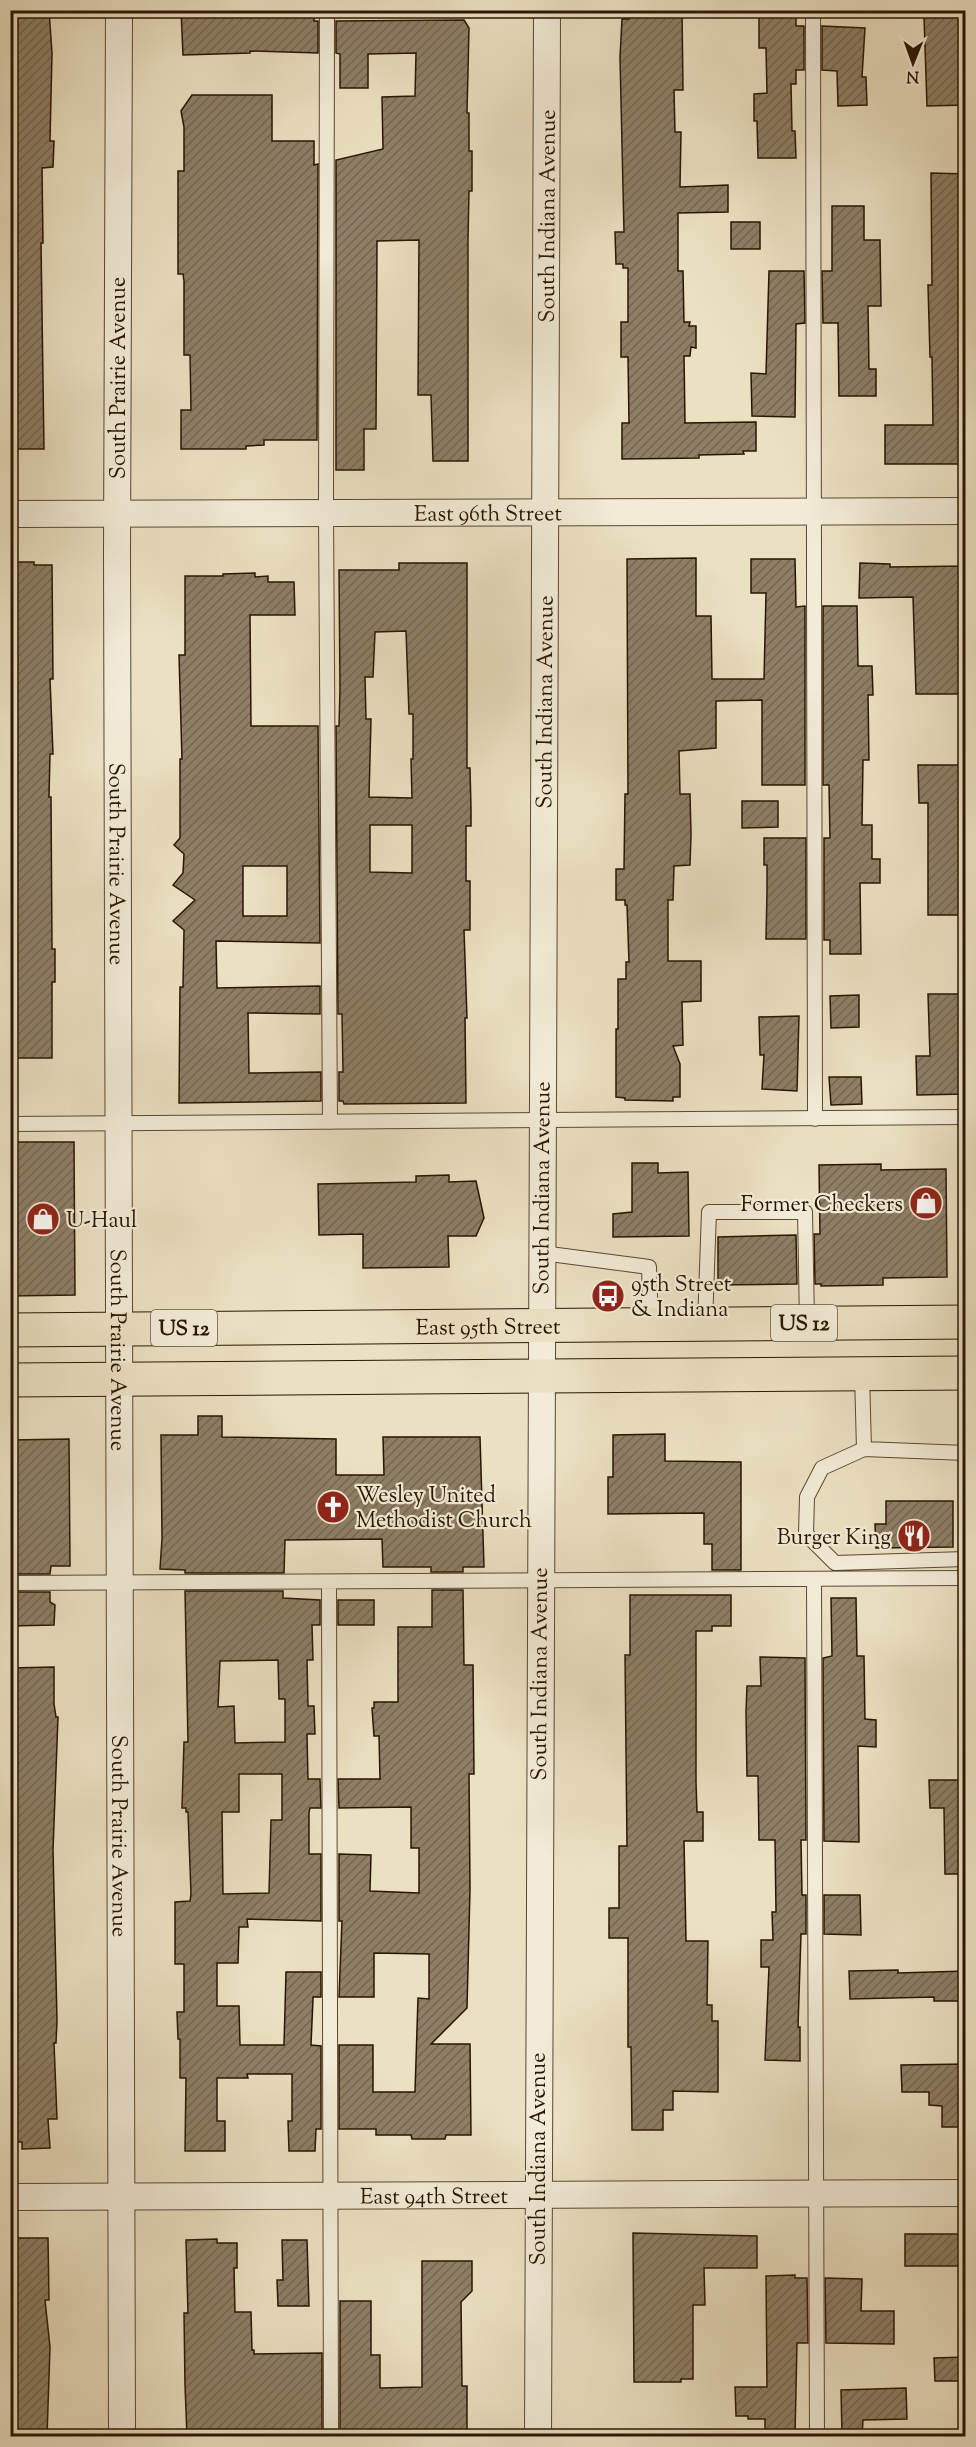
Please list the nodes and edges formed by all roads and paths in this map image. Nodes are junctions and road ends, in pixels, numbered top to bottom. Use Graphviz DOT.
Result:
graph roads {
  1 [pos="119,10"];
  2 [pos="327,10"];
  3 [pos="547,10"];
  4 [pos="813,10"];
  5 [pos="966,511"];
  6 [pos="813,512"];
  7 [pos="326,513"];
  8 [pos="546,513"];
  9 [pos="10,514"];
  10 [pos="117,514"];
  11 [pos="966,1117"];
  12 [pos="815,1119"];
  13 [pos="543,1120"];
  14 [pos="330,1122"];
  15 [pos="118,1123"];
  16 [pos="10,1124"];
  17 [pos="542,1253"];
  18 [pos="966,1322"];
  19 [pos="807,1323"];
  20 [pos="651,1324"];
  21 [pos="705,1324"];
  22 [pos="541,1325"];
  23 [pos="118,1329"];
  24 [pos="10,1330"];
  25 [pos="966,1373"];
  26 [pos="862,1374"];
  27 [pos="541,1376"];
  28 [pos="119,1379"];
  29 [pos="10,1380"];
  30 [pos="864,1449"];
  31 [pos="966,1453"];
  32 [pos="966,1559"];
  33 [pos="966,1578"];
  34 [pos="814,1579"];
  35 [pos="329,1581"];
  36 [pos="537,1581"];
  37 [pos="120,1582"];
  38 [pos="10,1583"];
  39 [pos="966,2193"];
  40 [pos="816,2194"];
  41 [pos="537,2195"];
  42 [pos="331,2196"];
  43 [pos="10,2197"];
  44 [pos="122,2197"];
  45 [pos="122,2436"];
  46 [pos="331,2436"];
  47 [pos="538,2436"];
  48 [pos="817,2436"];
  1 -- 10 [label="street, South Prairie Avenue"];
  2 -- 7 [label="lane"];
  3 -- 8 [label="street, South Indiana Avenue"];
  4 -- 6 [label="lane"];
  5 -- 6 [label="street, East 96th Street"];
  6 -- 8 [label="street, East 96th Street"];
  6 -- 12 [label="lane"];
  7 -- 8 [label="street, East 96th Street"];
  7 -- 10 [label="street, East 96th Street"];
  7 -- 14 [label="lane"];
  8 -- 13 [label="street, South Indiana Avenue"];
  9 -- 10 [label="street, East 96th Street"];
  10 -- 15 [label="street, South Prairie Avenue"];
  11 -- 12 [label="lane"];
  12 -- 13 [label="lane"];
  13 -- 14 [label="lane"];
  13 -- 17 [label="street, South Indiana Avenue"];
  14 -- 15 [label="lane"];
  15 -- 16 [label="lane"];
  15 -- 23 [label="street, South Prairie Avenue"];
  17 -- 20 [label="lane"];
  17 -- 22 [label="street, South Indiana Avenue"];
  18 -- 19 [label="main road, East 95th Street / US 12"];
  19 -- 21 [label="main road, East 95th Street / US 12"];
  19 -- 21 [label="lane"];
  20 -- 21 [label="main road, East 95th Street / US 12"];
  20 -- 22 [label="main road, East 95th Street / US 12"];
  22 -- 23 [label="main road, East 95th Street / US 12"];
  22 -- 27 [label="street, South Indiana Avenue"];
  23 -- 24 [label="main road, East 95th Street / US 12"];
  23 -- 28 [label="street, South Prairie Avenue"];
  25 -- 26 [label="main road, US 12"];
  26 -- 27 [label="main road, US 12"];
  26 -- 30 [label="lane"];
  27 -- 28 [label="main road, US 12"];
  27 -- 36 [label="street, South Indiana Avenue"];
  28 -- 29 [label="main road, US 12"];
  28 -- 37 [label="street, South Prairie Avenue"];
  30 -- 31 [label="lane"];
  30 -- 32 [label="lane"];
  33 -- 34 [label="lane"];
  34 -- 36 [label="lane"];
  34 -- 40 [label="lane"];
  35 -- 36 [label="lane"];
  35 -- 37 [label="lane"];
  35 -- 42 [label="lane"];
  36 -- 41 [label="street, South Indiana Avenue"];
  37 -- 38 [label="lane"];
  37 -- 44 [label="street, South Prairie Avenue"];
  39 -- 40 [label="street, East 94th Street"];
  40 -- 41 [label="street, East 94th Street"];
  40 -- 48 [label="lane"];
  41 -- 42 [label="street, East 94th Street"];
  41 -- 47 [label="street, South Indiana Avenue"];
  42 -- 44 [label="street, East 94th Street"];
  42 -- 46 [label="lane"];
  43 -- 44 [label="street, East 94th Street"];
  44 -- 45 [label="street, South Prairie Avenue"];
}
